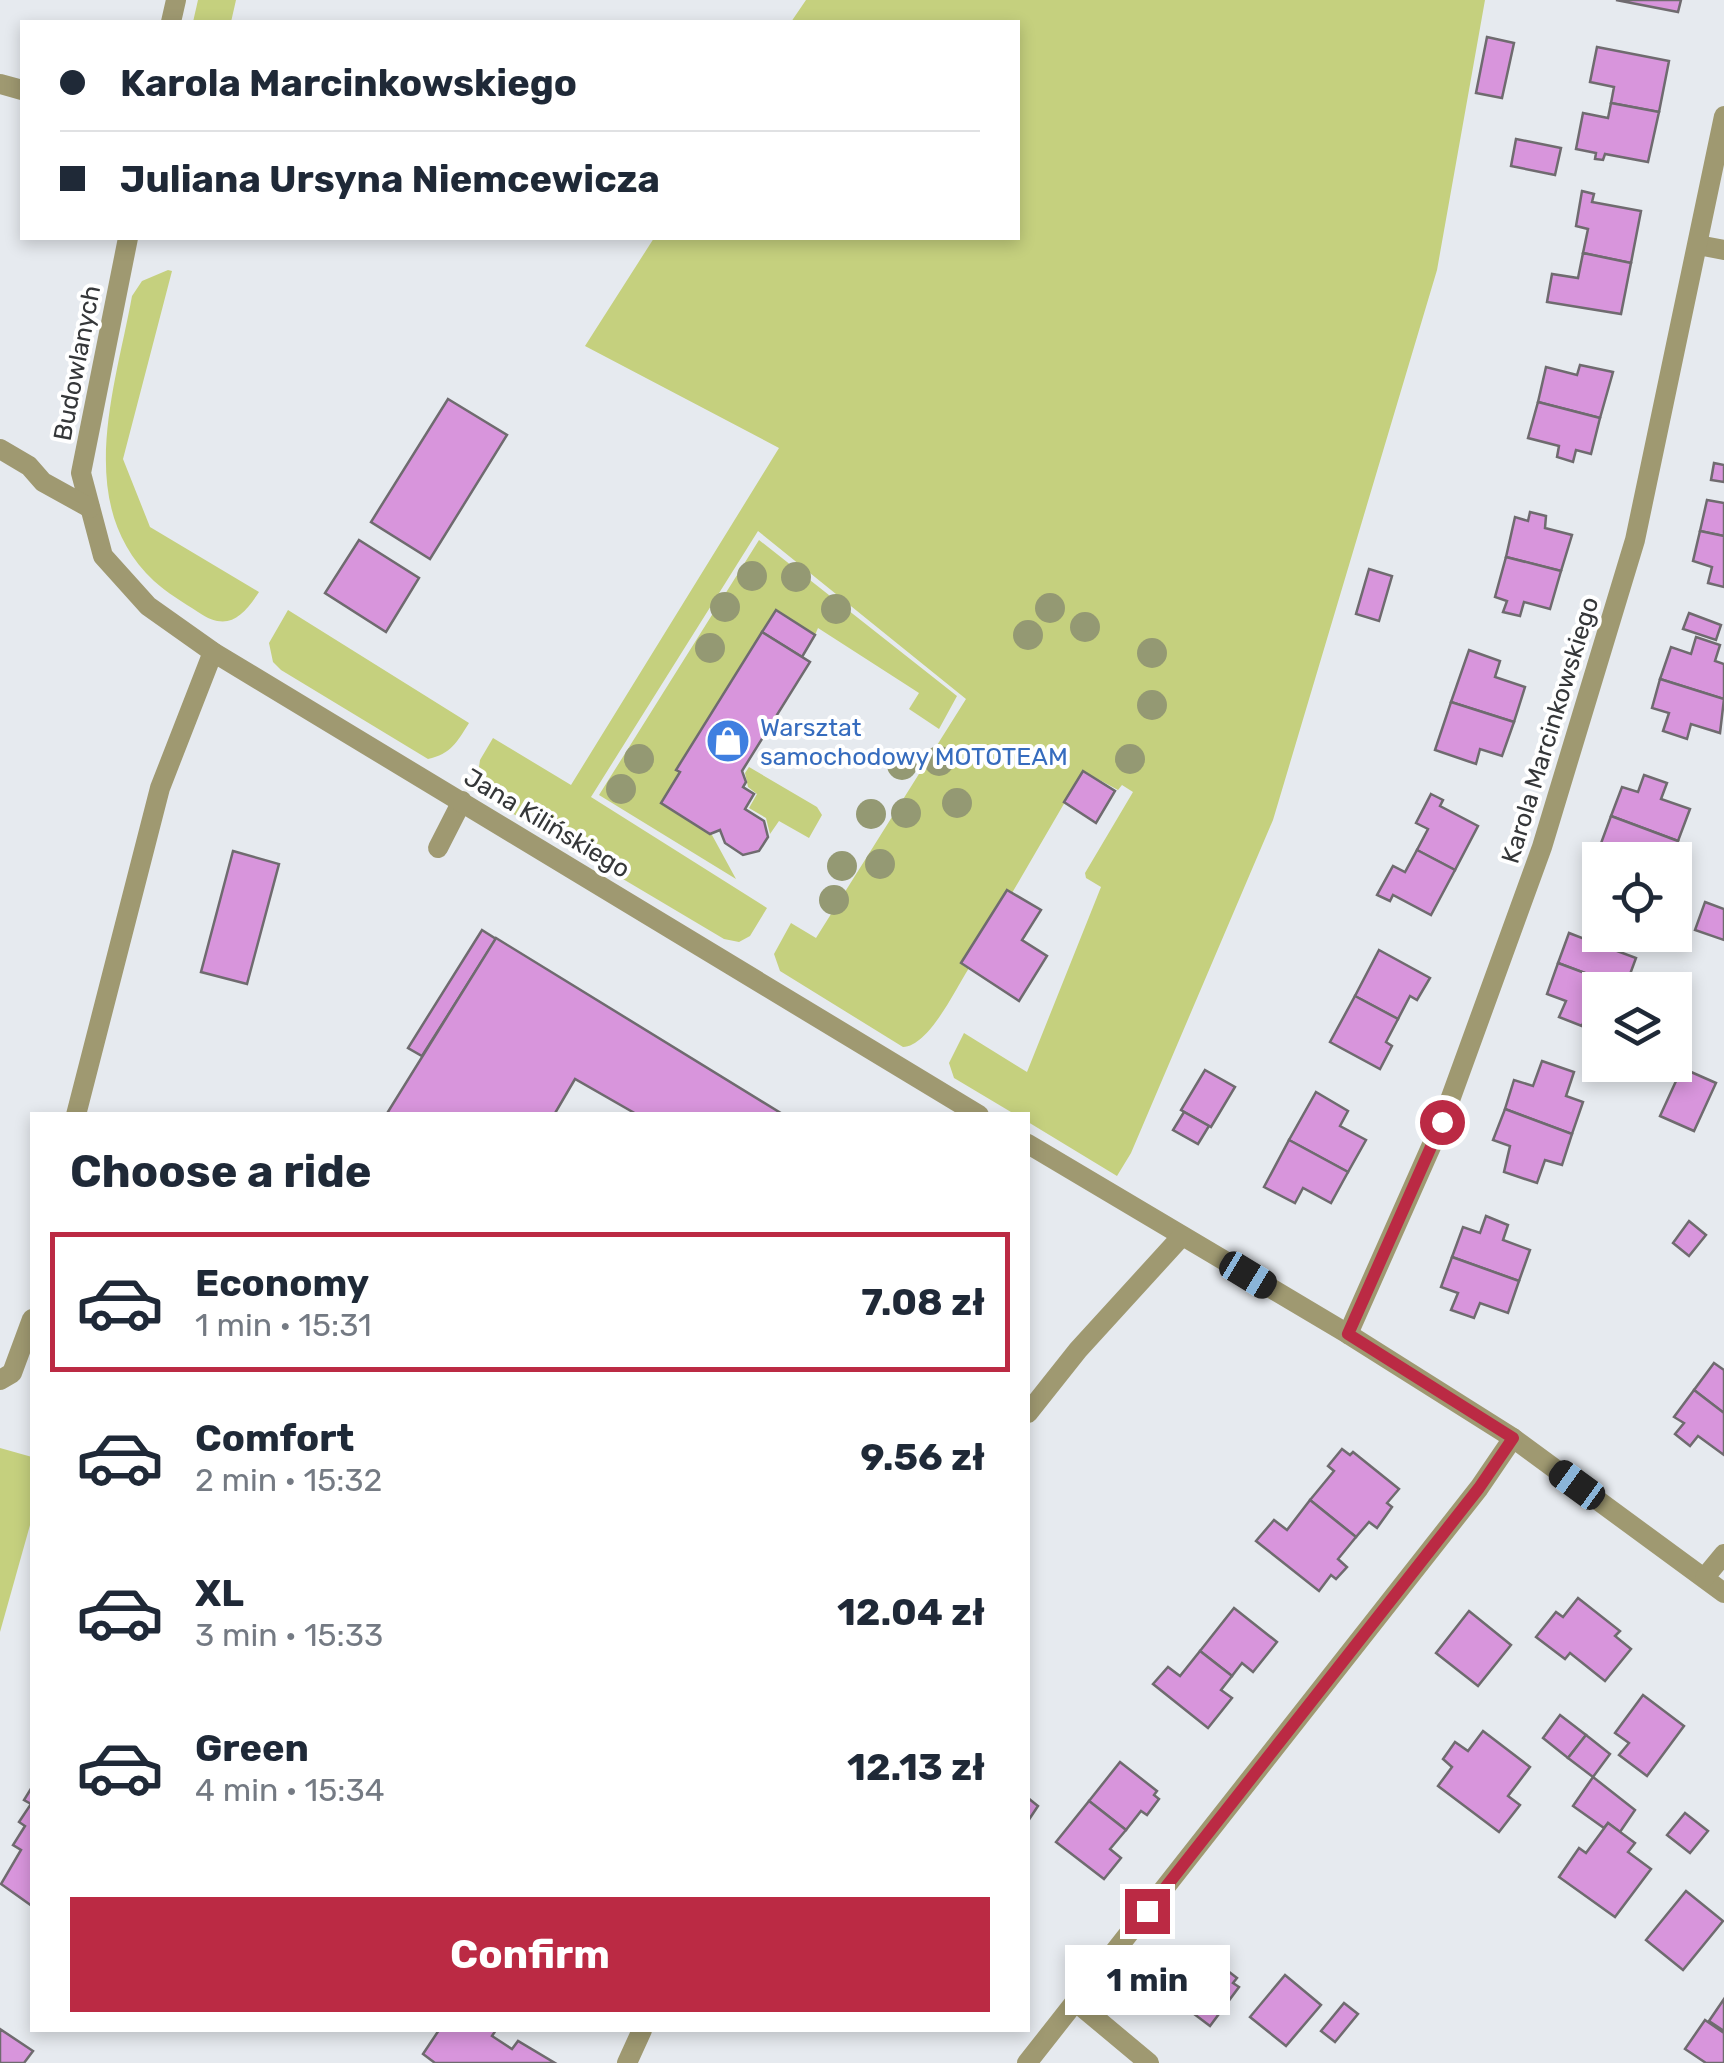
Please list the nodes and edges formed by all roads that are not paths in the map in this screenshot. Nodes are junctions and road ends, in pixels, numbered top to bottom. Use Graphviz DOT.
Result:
graph roads {
  1 [pos="1724,116"];
  2 [pos="128,240"];
  3 [pos="1698,245"];
  4 [pos="1724,250"];
  5 [pos="0,449"];
  6 [pos="90,508"];
  7 [pos="103,556"];
  8 [pos="213,652"];
  9 [pos="462,801"];
  10 [pos="438,848"];
  11 [pos="77,1112"];
  12 [pos="973,1112"];
  13 [pos="1030,1145"];
  14 [pos="1182,1236"];
  15 [pos="30,1324"];
  16 [pos="1348,1334"];
  17 [pos="0,1380"];
  18 [pos="1030,1410"];
  19 [pos="1513,1438"];
  20 [pos="1724,1554"];
  21 [pos="1705,1577"];
  22 [pos="1724,1593"];
  23 [pos="1076,2002"];
  24 [pos="636,2032"];
  25 [pos="627,2063"];
  26 [pos="1027,2063"];
  27 [pos="1150,2063"];
  1 -- 3 [label="street, Karola Marcinkowskiego"];
  2 -- 6 [label="street, Budowlanych"];
  3 -- 4 [label="street"];
  3 -- 16 [label="street, Karola Marcinkowskiego"];
  5 -- 6 [label="street"];
  6 -- 7 [label="street, Budowlanych"];
  7 -- 8 [label="street, Jana Kilińskiego"];
  8 -- 9 [label="street, Jana Kilińskiego"];
  8 -- 11 [label="street"];
  9 -- 10 [label="street"];
  9 -- 12 [label="street, Jana Kilińskiego"];
  13 -- 14 [label="street"];
  14 -- 16 [label="street"];
  14 -- 18 [label="street"];
  15 -- 17 [label="street"];
  16 -- 19 [label="street"];
  19 -- 21 [label="street"];
  19 -- 23 [label="street"];
  20 -- 21 [label="street"];
  21 -- 22 [label="street"];
  23 -- 26 [label="street"];
  23 -- 27 [label="street"];
  24 -- 25 [label="street"];
}
